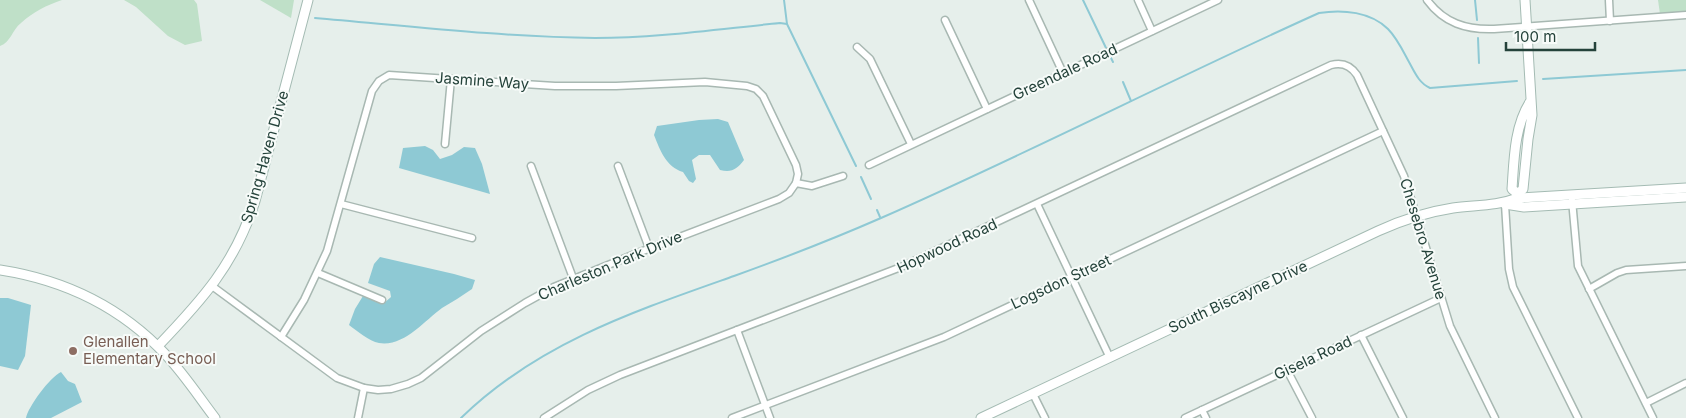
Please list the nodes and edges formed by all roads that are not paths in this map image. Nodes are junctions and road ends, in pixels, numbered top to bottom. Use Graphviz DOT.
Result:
graph roads {
  1 [pos="308,0"];
  2 [pos="1028,0"];
  3 [pos="1138,0"];
  4 [pos="1218,0"];
  5 [pos="1427,0"];
  6 [pos="1524,0"];
  7 [pos="1609,0"];
  8 [pos="1686,15"];
  9 [pos="945,20"];
  10 [pos="1610,21"];
  11 [pos="1526,27"];
  12 [pos="1152,31"];
  13 [pos="857,47"];
  14 [pos="1345,65"];
  15 [pos="1063,73"];
  16 [pos="451,79"];
  17 [pos="987,109"];
  18 [pos="1383,131"];
  19 [pos="445,144"];
  20 [pos="911,144"];
  21 [pos="869,165"];
  22 [pos="531,166"];
  23 [pos="618,166"];
  24 [pos="843,176"];
  25 [pos="796,183"];
  26 [pos="1686,188"];
  27 [pos="1686,197"];
  28 [pos="1518,200"];
  29 [pos="1572,200"];
  30 [pos="341,204"];
  31 [pos="1037,204"];
  32 [pos="1504,204"];
  33 [pos="1417,216"];
  34 [pos="472,238"];
  35 [pos="649,248"];
  36 [pos="1686,266"];
  37 [pos="0,270"];
  38 [pos="318,273"];
  39 [pos="1072,277"];
  40 [pos="573,278"];
  41 [pos="212,286"];
  42 [pos="1589,289"];
  43 [pos="1441,298"];
  44 [pos="382,300"];
  45 [pos="737,330"];
  46 [pos="1361,335"];
  47 [pos="281,337"];
  48 [pos="158,346"];
  49 [pos="1110,358"];
  50 [pos="1288,370"];
  51 [pos="1686,383"];
  52 [pos="364,388"];
  53 [pos="1033,394"];
  54 [pos="1646,403"];
  55 [pos="766,406"];
  56 [pos="1202,410"];
  57 [pos="215,418"];
  58 [pos="358,418"];
  59 [pos="544,418"];
  60 [pos="732,418"];
  61 [pos="770,418"];
  62 [pos="981,418"];
  63 [pos="1044,418"];
  64 [pos="1185,418"];
  65 [pos="1206,418"];
  66 [pos="1312,418"];
  67 [pos="1403,418"];
  68 [pos="1494,418"];
  69 [pos="1578,418"];
  70 [pos="1653,418"];
  1 -- 41 [label="street, Spring Haven Drive"];
  2 -- 15 [label="street"];
  3 -- 12 [label="street"];
  4 -- 12 [label="street, Greendale Road"];
  5 -- 11 [label="street"];
  6 -- 11 [label="street"];
  7 -- 10 [label="street"];
  8 -- 10 [label="street"];
  9 -- 17 [label="street"];
  10 -- 11 [label="street"];
  11 -- 28 [label="street"];
  12 -- 15 [label="street, Greendale Road"];
  13 -- 20 [label="street"];
  14 -- 18 [label="street, Chesebro Avenue"];
  14 -- 31 [label="street, Hopwood Road"];
  15 -- 17 [label="street, Greendale Road"];
  16 -- 19 [label="street"];
  16 -- 25 [label="street, Jasmine Way"];
  16 -- 30 [label="street, Jasmine Way"];
  17 -- 20 [label="street, Greendale Road"];
  18 -- 33 [label="street, Chesebro Avenue"];
  18 -- 39 [label="street, Logsdon Street"];
  20 -- 21 [label="street"];
  22 -- 40 [label="street"];
  23 -- 35 [label="street"];
  24 -- 25 [label="street"];
  25 -- 35 [label="street, Charleston Park Drive"];
  26 -- 29 [label="street, South Biscayne Drive"];
  27 -- 29 [label="street, South Biscayne Drive"];
  28 -- 29 [label="street, South Biscayne Drive"];
  28 -- 32 [label="street, South Biscayne Drive"];
  29 -- 42 [label="street"];
  30 -- 34 [label="street"];
  30 -- 38 [label="street, Jasmine Way"];
  31 -- 39 [label="street"];
  31 -- 45 [label="street, Hopwood Road"];
  32 -- 33 [label="street, South Biscayne Drive"];
  32 -- 69 [label="street"];
  33 -- 43 [label="street, Chesebro Avenue"];
  33 -- 49 [label="street, South Biscayne Drive"];
  35 -- 40 [label="street, Charleston Park Drive"];
  36 -- 42 [label="street"];
  37 -- 48 [label="street"];
  38 -- 44 [label="street"];
  38 -- 47 [label="street, Jasmine Way"];
  39 -- 49 [label="street"];
  39 -- 55 [label="street, Logsdon Street"];
  40 -- 52 [label="street, Charleston Park Drive"];
  41 -- 47 [label="street, Charleston Park Drive"];
  41 -- 48 [label="street, Spring Haven Drive"];
  42 -- 54 [label="street"];
  43 -- 46 [label="street, Gisela Road"];
  43 -- 68 [label="street, Chesebro Avenue"];
  45 -- 55 [label="street"];
  45 -- 59 [label="street, Hopwood Road"];
  46 -- 50 [label="street, Gisela Road"];
  46 -- 67 [label="street"];
  47 -- 52 [label="street, Charleston Park Drive"];
  48 -- 57 [label="street"];
  49 -- 53 [label="street, South Biscayne Drive"];
  50 -- 56 [label="street, Gisela Road"];
  50 -- 66 [label="street"];
  51 -- 54 [label="street"];
  52 -- 58 [label="street"];
  53 -- 62 [label="street, South Biscayne Drive"];
  53 -- 63 [label="street"];
  54 -- 70 [label="street"];
  55 -- 60 [label="street, Logsdon Street"];
  55 -- 61 [label="street"];
  56 -- 64 [label="street, Gisela Road"];
  56 -- 65 [label="street"];
}
